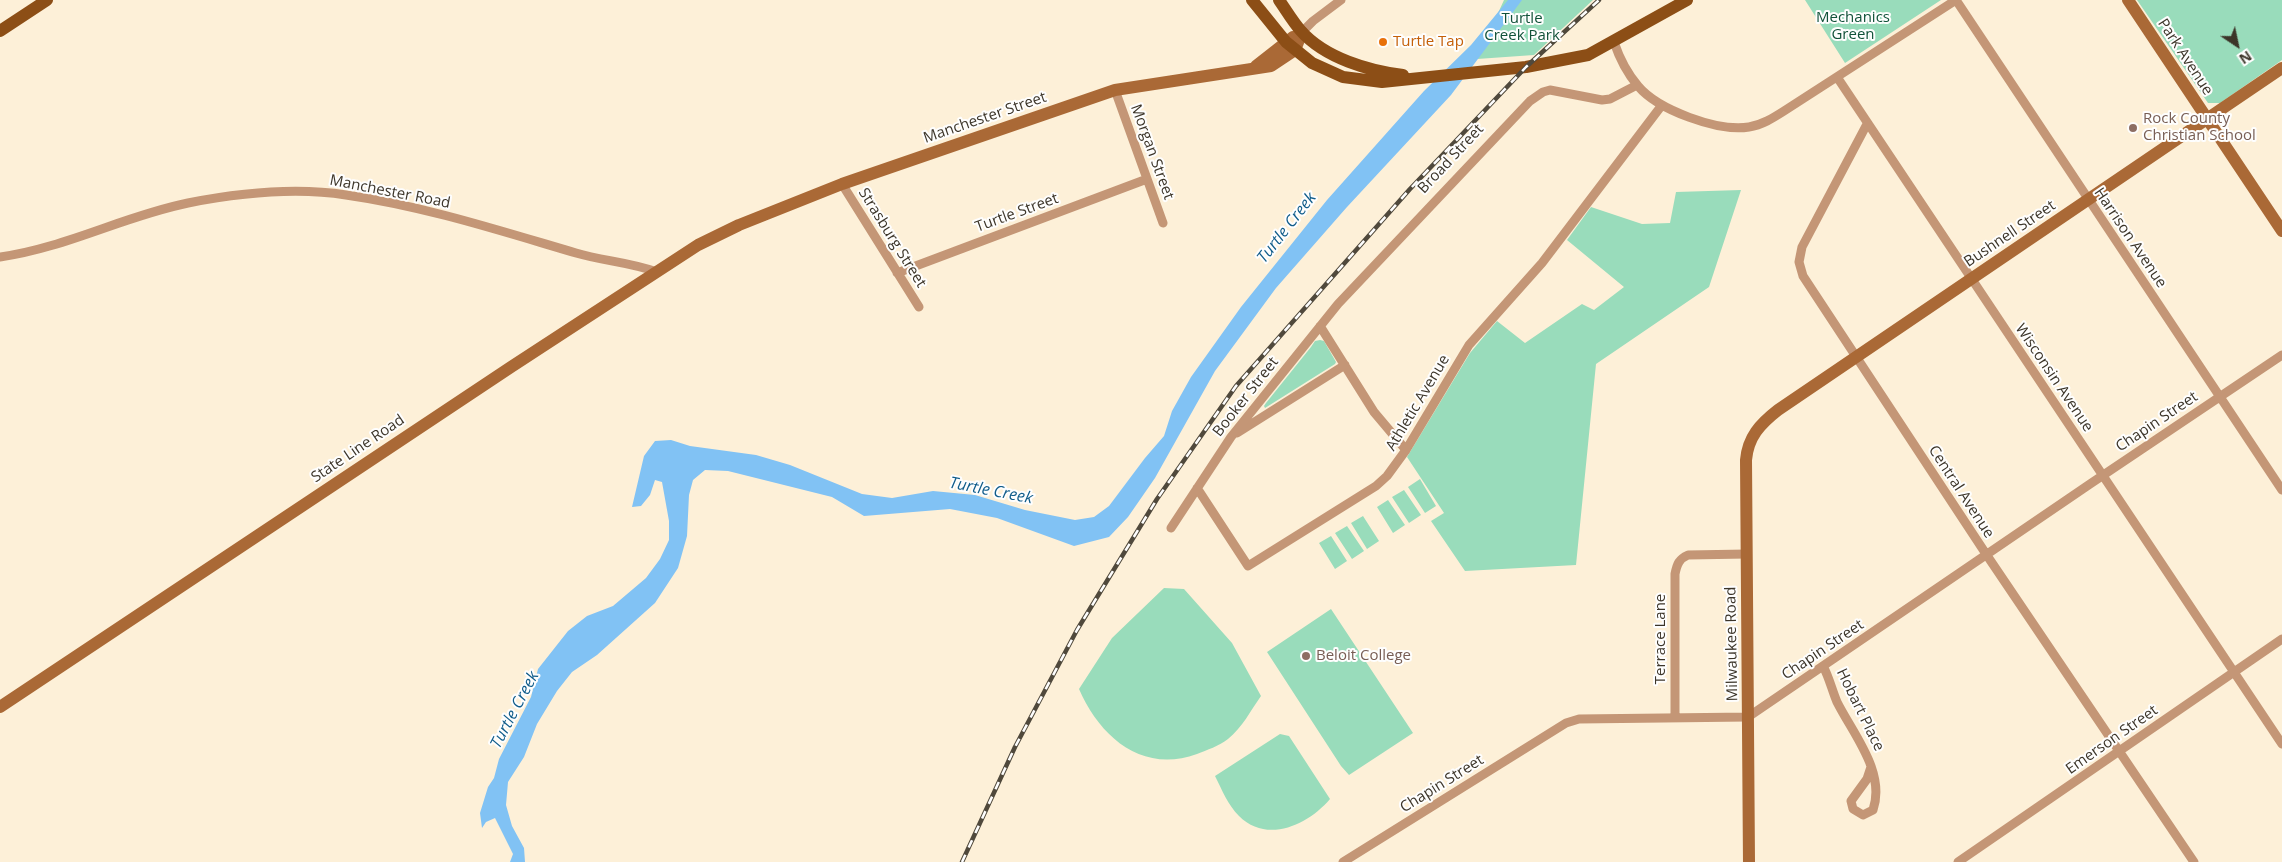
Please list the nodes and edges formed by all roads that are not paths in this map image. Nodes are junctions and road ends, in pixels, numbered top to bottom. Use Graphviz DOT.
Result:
graph roads {
  1 [pos="47,0"];
  2 [pos="1252,0"];
  3 [pos="1279,0"];
  4 [pos="1341,0"];
  5 [pos="1687,0"];
  6 [pos="1956,0"];
  7 [pos="2128,0"];
  8 [pos="0,31"];
  9 [pos="1302,32"];
  10 [pos="1614,42"];
  11 [pos="1290,46"];
  12 [pos="2282,68"];
  13 [pos="1420,77"];
  14 [pos="1837,77"];
  15 [pos="1637,85"];
  16 [pos="1115,90"];
  17 [pos="1662,105"];
  18 [pos="2207,119"];
  19 [pos="1867,124"];
  20 [pos="1147,180"];
  21 [pos="842,184"];
  22 [pos="2088,200"];
  23 [pos="1163,223"];
  24 [pos="739,225"];
  25 [pos="2282,231"];
  26 [pos="0,257"];
  27 [pos="657,272"];
  28 [pos="897,273"];
  29 [pos="1972,280"];
  30 [pos="919,307"];
  31 [pos="1320,326"];
  32 [pos="2282,355"];
  33 [pos="1856,358"];
  34 [pos="1345,365"];
  35 [pos="2219,397"];
  36 [pos="1757,429"];
  37 [pos="1231,437"];
  38 [pos="1406,450"];
  39 [pos="2102,475"];
  40 [pos="1197,488"];
  41 [pos="2282,490"];
  42 [pos="1171,528"];
  43 [pos="1747,554"];
  44 [pos="1986,554"];
  45 [pos="2282,639"];
  46 [pos="1823,666"];
  47 [pos="2234,672"];
  48 [pos="0,707"];
  49 [pos="1675,717"];
  50 [pos="1748,717"];
  51 [pos="2282,744"];
  52 [pos="2120,752"];
  53 [pos="1871,767"];
  54 [pos="1343,862"];
  55 [pos="1749,862"];
  56 [pos="1958,862"];
  57 [pos="2194,862"];
  1 -- 8 [label="main road"];
  2 -- 11 [label="main road"];
  3 -- 9 [label="main road"];
  4 -- 9 [label="street"];
  5 -- 10 [label="main road"];
  6 -- 14 [label="street"];
  6 -- 22 [label="street, Harrison Avenue"];
  7 -- 18 [label="street, Park Avenue"];
  9 -- 11 [label="street, Manchester Street"];
  9 -- 13 [label="main road"];
  10 -- 13 [label="main road"];
  10 -- 15 [label="street"];
  11 -- 13 [label="main road"];
  11 -- 16 [label="street, Manchester Street"];
  12 -- 18 [label="street, Bushnell Street"];
  14 -- 17 [label="street"];
  14 -- 19 [label="street, Wisconsin Avenue"];
  15 -- 17 [label="street"];
  15 -- 31 [label="street, Broad Street"];
  16 -- 20 [label="street, Morgan Street"];
  16 -- 21 [label="street, Manchester Street"];
  17 -- 38 [label="street, Athletic Avenue"];
  18 -- 22 [label="street, Bushnell Street"];
  18 -- 25 [label="street, Park Avenue"];
  19 -- 29 [label="street, Wisconsin Avenue"];
  19 -- 33 [label="street, Central Avenue"];
  20 -- 23 [label="street, Morgan Street"];
  20 -- 28 [label="street, Turtle Street"];
  21 -- 24 [label="street, Manchester Street"];
  21 -- 28 [label="street, Strasburg Street"];
  22 -- 29 [label="street, Bushnell Street"];
  22 -- 35 [label="street, Harrison Avenue"];
  24 -- 27 [label="street, State Line Road"];
  26 -- 27 [label="street, Manchester Road"];
  27 -- 48 [label="street, State Line Road"];
  28 -- 30 [label="street, Strasburg Street"];
  29 -- 33 [label="street, Bushnell Street"];
  29 -- 39 [label="street, Wisconsin Avenue"];
  31 -- 34 [label="street"];
  31 -- 37 [label="street, Booker Street"];
  32 -- 35 [label="street, Chapin Street"];
  33 -- 36 [label="street, Bushnell Street"];
  33 -- 44 [label="street, Central Avenue"];
  34 -- 37 [label="street"];
  34 -- 38 [label="street"];
  35 -- 39 [label="street, Chapin Street"];
  35 -- 41 [label="street, Harrison Avenue"];
  36 -- 43 [label="street, Milwaukee Road"];
  37 -- 40 [label="street, Booker Street"];
  38 -- 40 [label="street, Athletic Avenue"];
  39 -- 44 [label="street, Chapin Street"];
  39 -- 47 [label="street, Wisconsin Avenue"];
  40 -- 42 [label="street"];
  43 -- 49 [label="street, Terrace Lane"];
  43 -- 50 [label="street, Milwaukee Road"];
  44 -- 46 [label="street, Chapin Street"];
  44 -- 52 [label="street, Central Avenue"];
  45 -- 47 [label="street, Emerson Street"];
  46 -- 50 [label="street, Chapin Street"];
  46 -- 53 [label="street, Hobart Place"];
  47 -- 51 [label="street, Wisconsin Avenue"];
  47 -- 52 [label="street, Emerson Street"];
  49 -- 50 [label="street, Chapin Street"];
  49 -- 54 [label="street, Chapin Street"];
  50 -- 55 [label="street, Milwaukee Road"];
  52 -- 56 [label="street, Emerson Street"];
  52 -- 57 [label="street, Central Avenue"];
  53 -- 53 [label="street, Hobart Place"];
}
